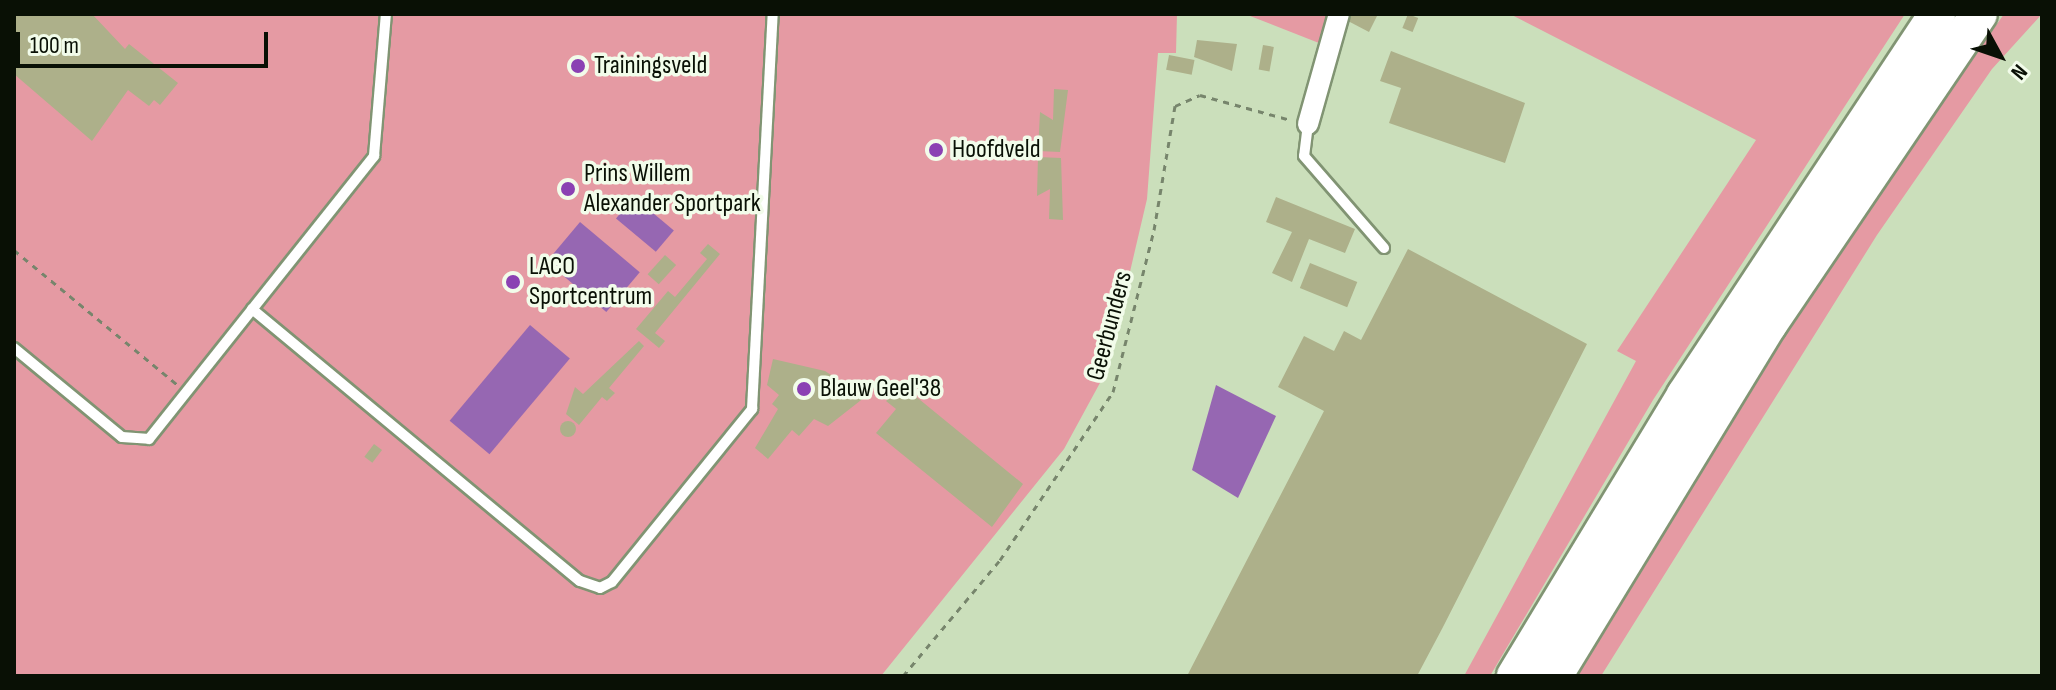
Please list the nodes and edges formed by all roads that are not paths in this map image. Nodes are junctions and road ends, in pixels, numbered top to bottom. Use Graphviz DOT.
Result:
graph roads {
  1 [pos="386,14"];
  2 [pos="773,14"];
  3 [pos="1339,14"];
  4 [pos="1937,14"];
  5 [pos="1979,14"];
  6 [pos="1308,124"];
  7 [pos="1384,248"];
  8 [pos="252,309"];
  9 [pos="14,348"];
  10 [pos="1515,676"];
  11 [pos="1554,676"];
  1 -- 8 [label="lane"];
  2 -- 8 [label="lane"];
  3 -- 6 [label="street"];
  4 -- 10 [label="highway"];
  5 -- 11 [label="highway"];
  6 -- 7 [label="lane"];
  8 -- 9 [label="lane"];
}
